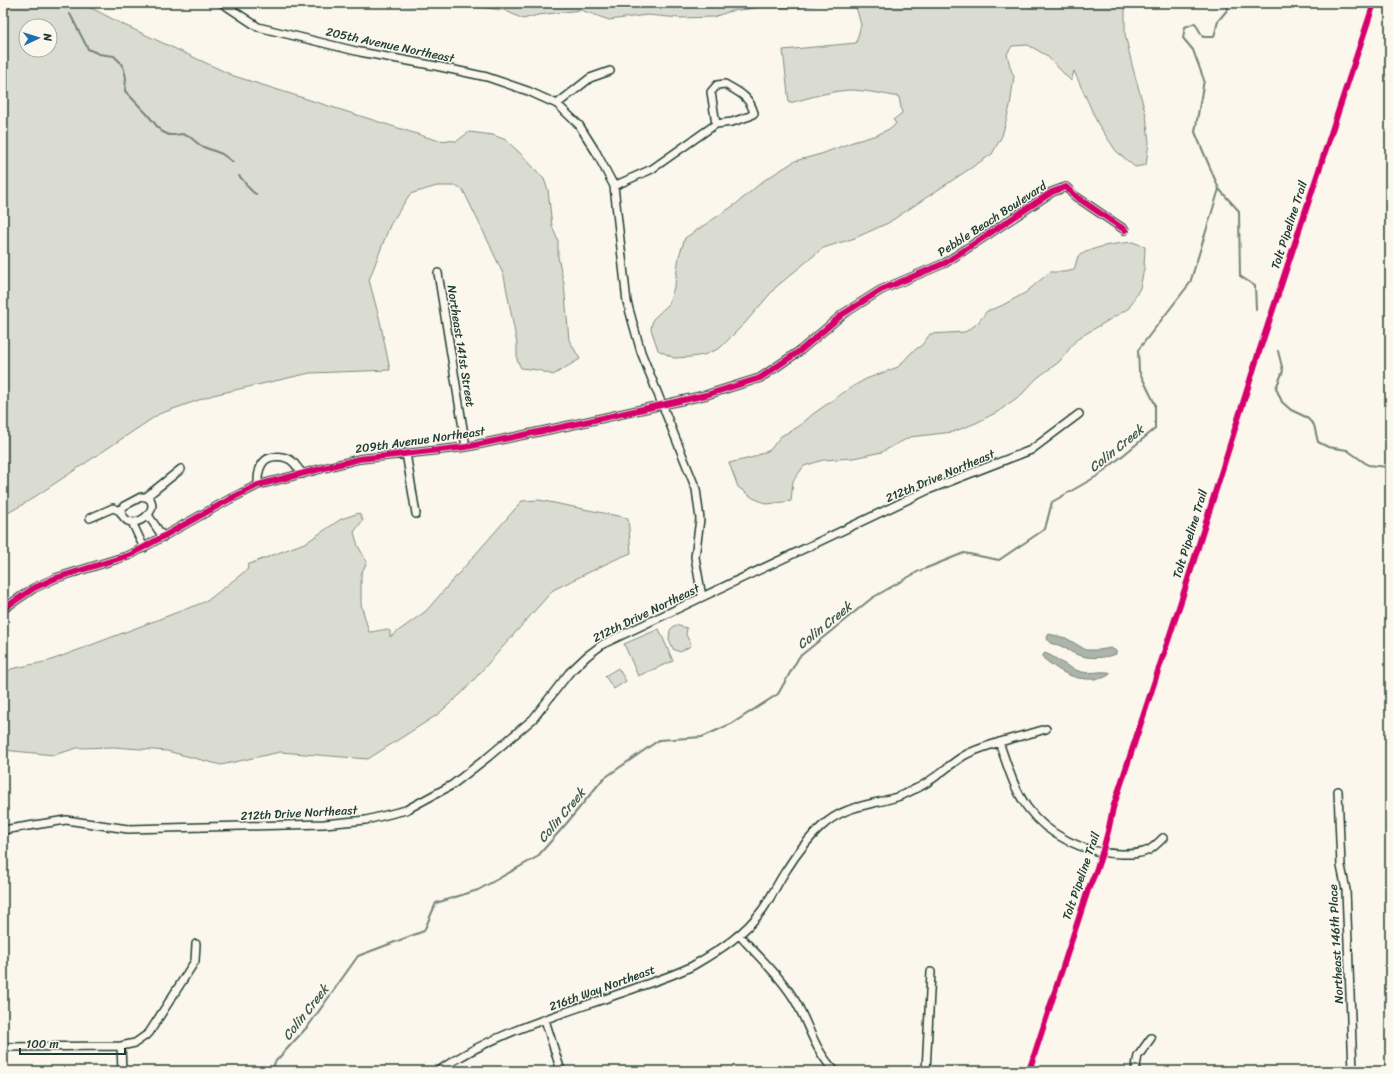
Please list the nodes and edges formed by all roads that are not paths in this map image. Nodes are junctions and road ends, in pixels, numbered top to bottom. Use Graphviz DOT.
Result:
graph roads {
  1 [pos="222,3"];
  2 [pos="610,71"];
  3 [pos="558,104"];
  4 [pos="716,124"];
  5 [pos="614,186"];
  6 [pos="1125,230"];
  7 [pos="438,273"];
  8 [pos="843,314"];
  9 [pos="662,405"];
  10 [pos="1079,414"];
  11 [pos="466,447"];
  12 [pos="406,453"];
  13 [pos="181,469"];
  14 [pos="303,474"];
  15 [pos="258,485"];
  16 [pos="146,497"];
  17 [pos="120,511"];
  18 [pos="416,514"];
  19 [pos="148,515"];
  20 [pos="90,518"];
  21 [pos="132,522"];
  22 [pos="163,537"];
  23 [pos="144,548"];
  24 [pos="702,597"];
  25 [pos="3,609"];
  26 [pos="1046,729"];
  27 [pos="999,742"];
  28 [pos="1338,791"];
  29 [pos="3,830"];
  30 [pos="1163,838"];
  31 [pos="740,936"];
  32 [pos="196,944"];
  33 [pos="931,972"];
  34 [pos="545,1020"];
  35 [pos="1151,1038"];
  36 [pos="121,1046"];
  37 [pos="3,1047"];
  38 [pos="122,1071"];
  39 [pos="438,1071"];
  40 [pos="561,1071"];
  41 [pos="835,1071"];
  42 [pos="926,1071"];
  43 [pos="1135,1071"];
  44 [pos="1353,1071"];
  1 -- 3 [label="street, 205th Avenue Northeast"];
  2 -- 3 [label="street"];
  3 -- 5 [label="street"];
  4 -- 4 [label="street"];
  4 -- 5 [label="street"];
  5 -- 9 [label="street"];
  6 -- 8 [label="street, Pebble Beach Boulevard"];
  7 -- 11 [label="street, Northeast 141st Street"];
  8 -- 9 [label="street, 209th Avenue Northeast"];
  9 -- 11 [label="street, 209th Avenue Northeast"];
  9 -- 24 [label="street"];
  10 -- 24 [label="street, 212th Drive Northeast"];
  11 -- 12 [label="street, 209th Avenue Northeast"];
  12 -- 14 [label="street, 209th Avenue Northeast"];
  12 -- 18 [label="street"];
  13 -- 16 [label="street"];
  14 -- 15 [label="street, 209th Avenue Northeast"];
  14 -- 15 [label="street"];
  15 -- 22 [label="street, 209th Avenue Northeast"];
  16 -- 17 [label="street"];
  16 -- 19 [label="street"];
  17 -- 20 [label="street"];
  17 -- 21 [label="street"];
  19 -- 21 [label="street"];
  19 -- 22 [label="street"];
  21 -- 23 [label="street"];
  22 -- 23 [label="street, 209th Avenue Northeast"];
  23 -- 25 [label="street, 209th Avenue Northeast"];
  24 -- 29 [label="street, 212th Drive Northeast"];
  26 -- 27 [label="street, 216th Way Northeast"];
  27 -- 30 [label="street"];
  27 -- 31 [label="street, 216th Way Northeast"];
  28 -- 44 [label="street, Northeast 146th Place"];
  31 -- 34 [label="street, 216th Way Northeast"];
  31 -- 41 [label="street"];
  32 -- 36 [label="street"];
  33 -- 42 [label="street"];
  34 -- 39 [label="street, 216th Way Northeast"];
  34 -- 40 [label="street"];
  35 -- 43 [label="street"];
  36 -- 37 [label="street"];
  36 -- 38 [label="street"];
}
